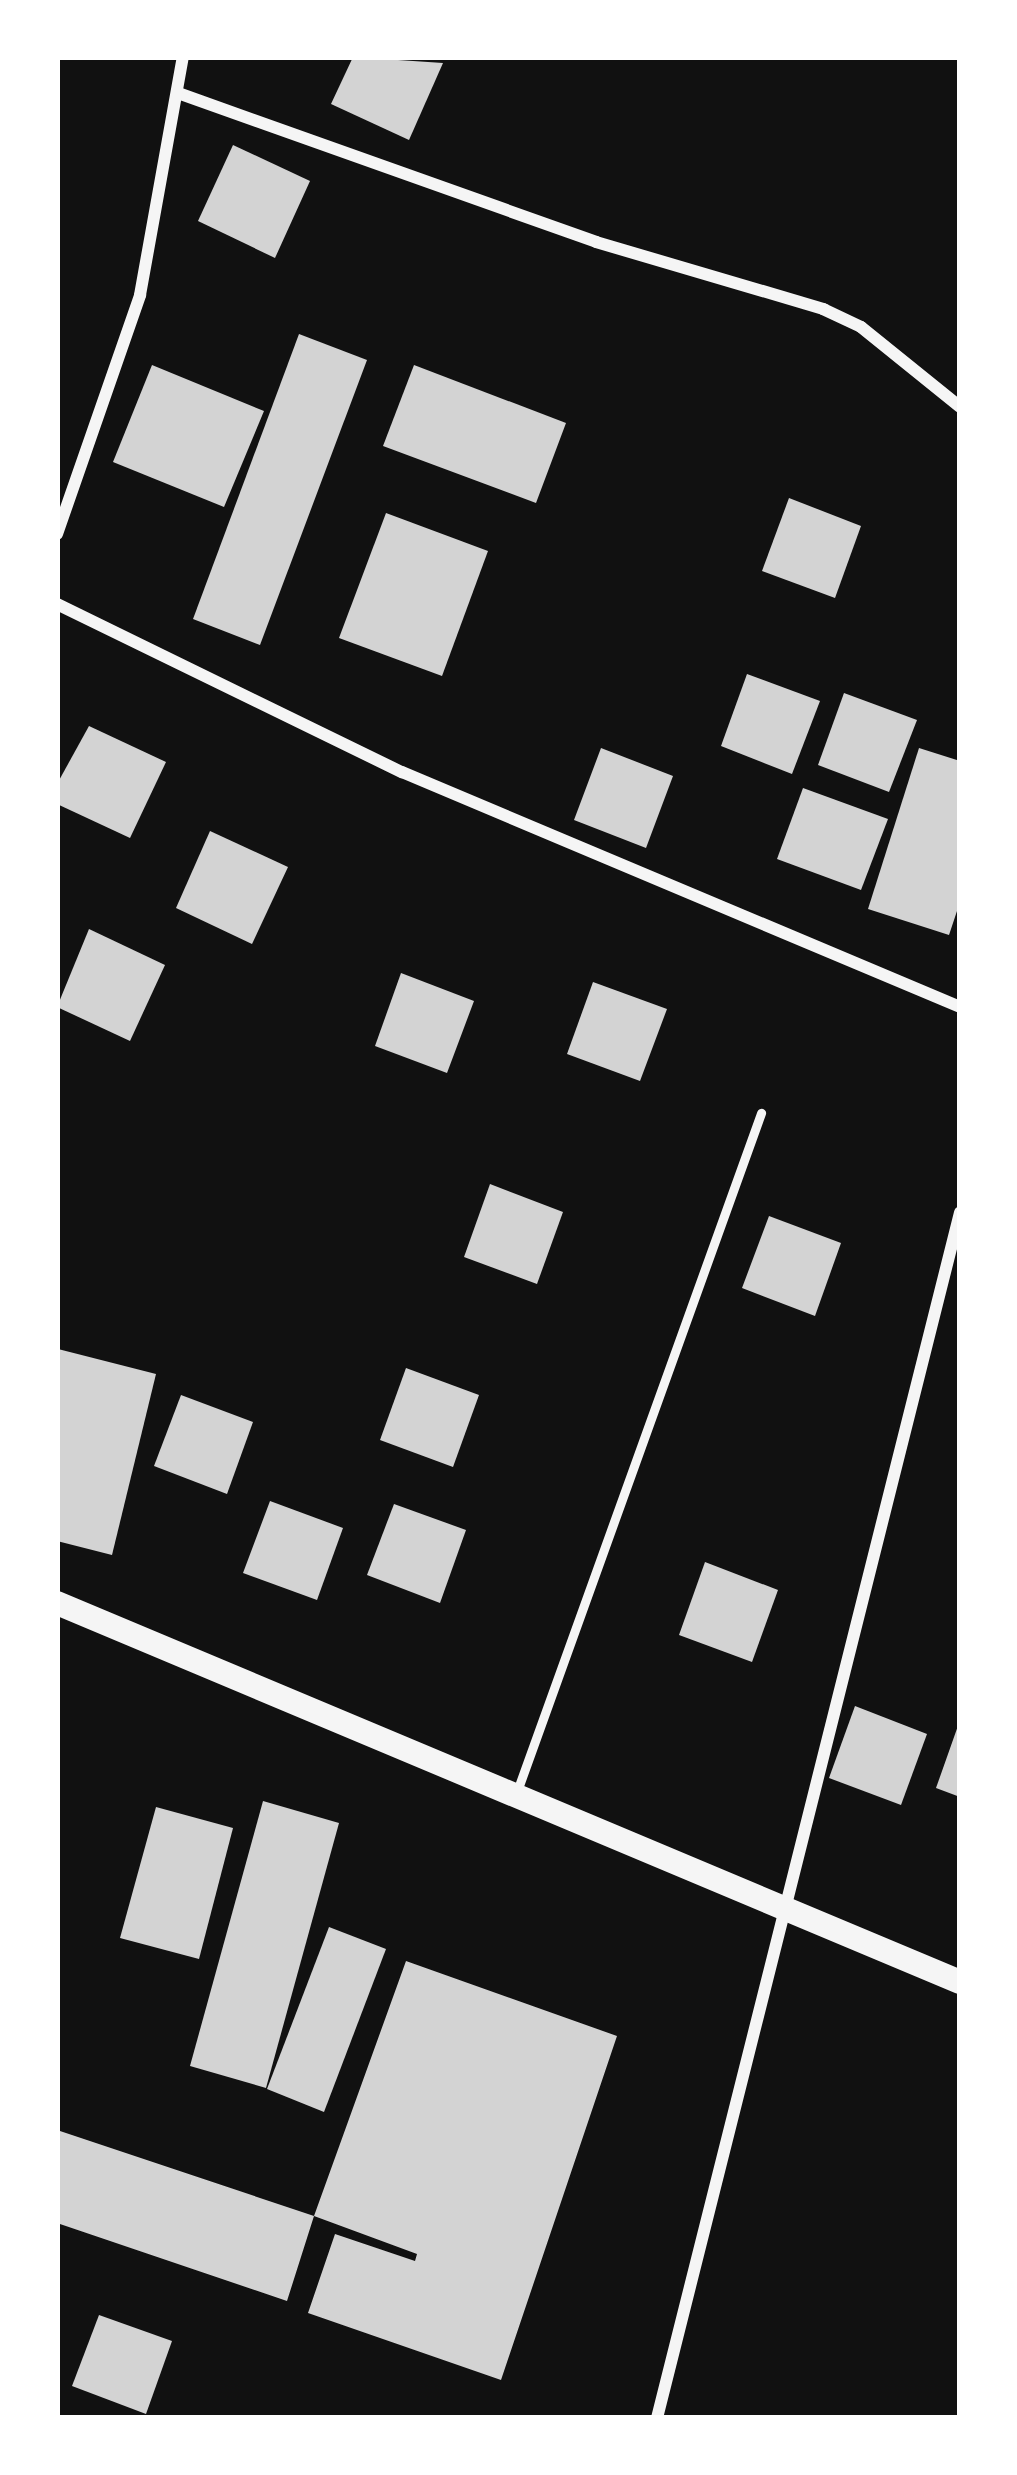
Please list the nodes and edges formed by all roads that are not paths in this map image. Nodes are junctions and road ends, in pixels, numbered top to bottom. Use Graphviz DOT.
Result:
graph roads {
  1 [pos="183,57"];
  2 [pos="178,93"];
  3 [pos="960,407"];
  4 [pos="57,534"];
  5 [pos="57,604"];
  6 [pos="960,1007"];
  7 [pos="761,1113"];
  8 [pos="960,1213"];
  9 [pos="57,1603"];
  10 [pos="516,1794"];
  11 [pos="786,1904"];
  12 [pos="960,1982"];
  13 [pos="657,2418"];
  1 -- 2 [label="street"];
  2 -- 3 [label="street"];
  2 -- 4 [label="street"];
  5 -- 6 [label="street"];
  7 -- 10 [label="lane"];
  8 -- 11 [label="street"];
  9 -- 10 [label="main road"];
  10 -- 11 [label="main road"];
  11 -- 12 [label="main road"];
  11 -- 13 [label="street"];
}
